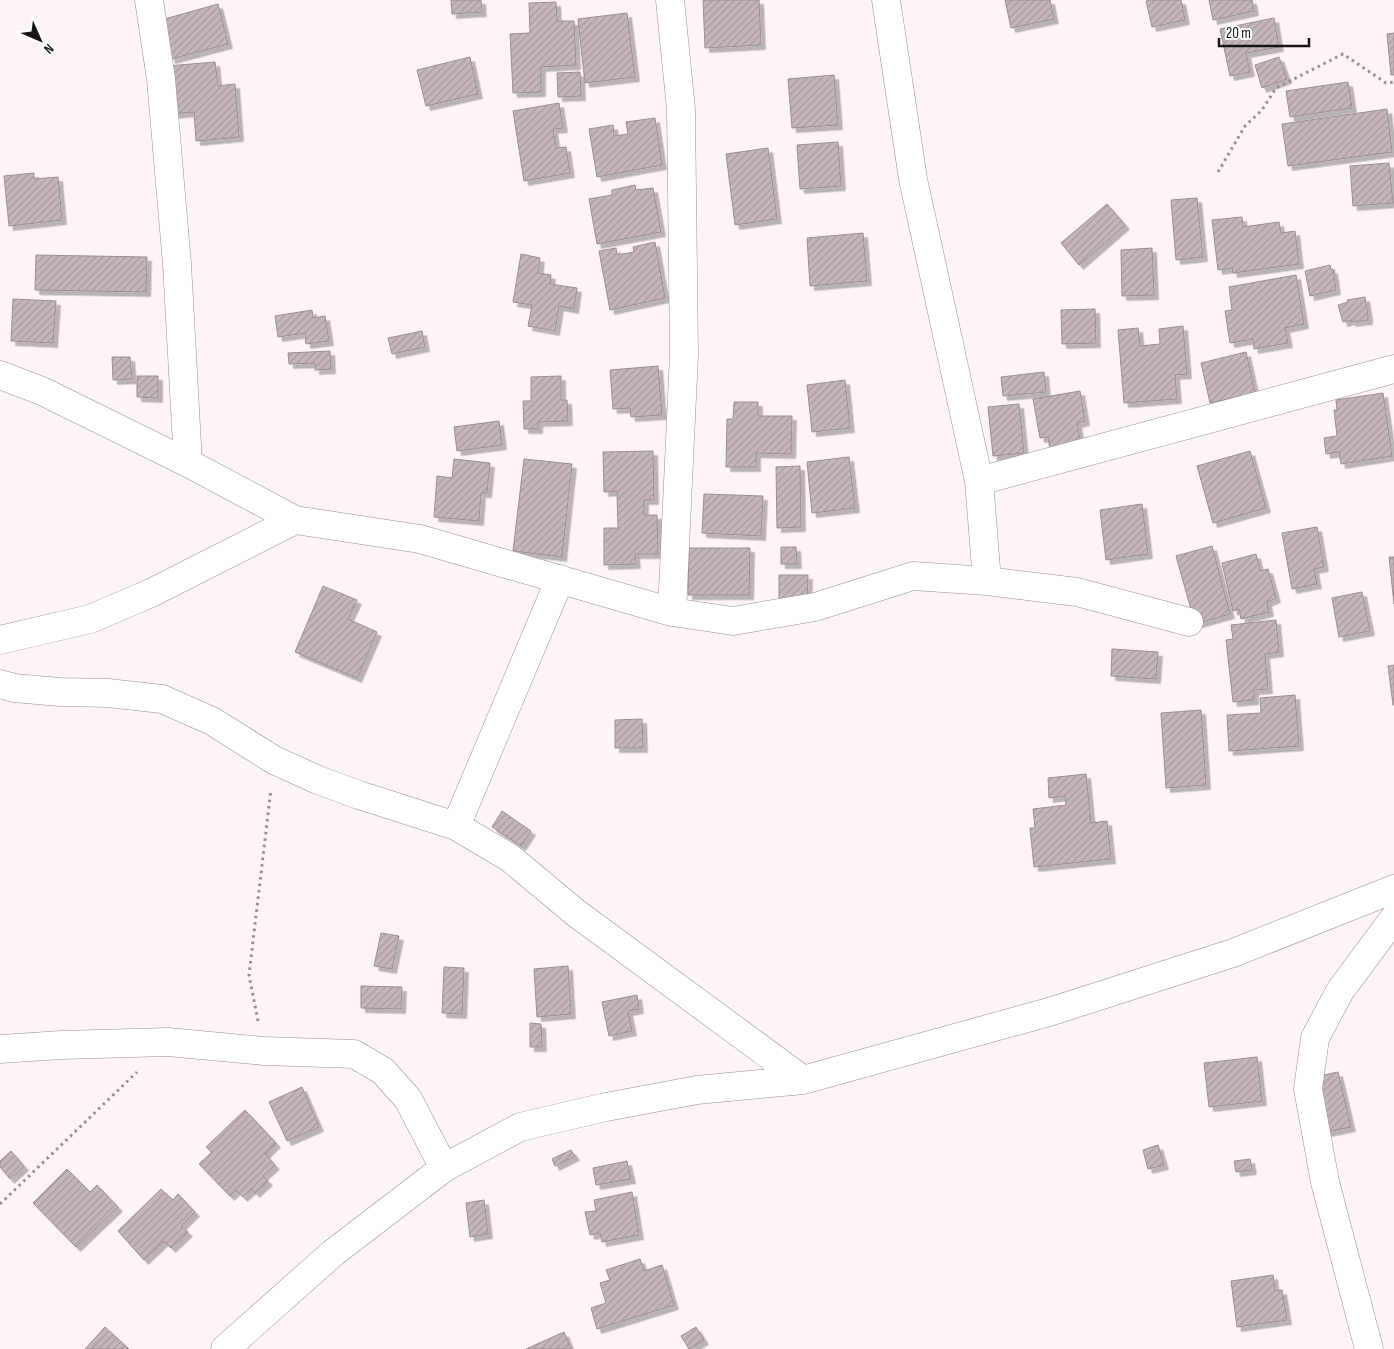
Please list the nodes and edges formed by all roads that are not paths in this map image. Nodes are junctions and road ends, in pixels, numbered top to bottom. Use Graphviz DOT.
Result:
graph roads {
  1 [pos="149,0"];
  2 [pos="670,0"];
  3 [pos="886,0"];
  4 [pos="1394,369"];
  5 [pos="0,375"];
  6 [pos="188,463"];
  7 [pos="979,481"];
  8 [pos="295,520"];
  9 [pos="560,579"];
  10 [pos="988,581"];
  11 [pos="672,612"];
  12 [pos="1189,622"];
  13 [pos="0,640"];
  14 [pos="0,684"];
  15 [pos="456,826"];
  16 [pos="1394,889"];
  17 [pos="1394,918"];
  18 [pos="0,1050"];
  19 [pos="803,1080"];
  20 [pos="444,1168"];
  21 [pos="230,1347"];
  22 [pos="1369,1349"];
  1 -- 6 [label="street"];
  2 -- 11 [label="street"];
  3 -- 7 [label="street"];
  4 -- 7 [label="street"];
  5 -- 6 [label="street"];
  6 -- 8 [label="street"];
  7 -- 10 [label="street"];
  8 -- 9 [label="street"];
  8 -- 13 [label="street"];
  9 -- 11 [label="street"];
  9 -- 15 [label="street"];
  10 -- 11 [label="street"];
  10 -- 12 [label="street"];
  14 -- 15 [label="street"];
  15 -- 19 [label="street"];
  16 -- 19 [label="street"];
  17 -- 22 [label="street"];
  18 -- 20 [label="street"];
  19 -- 20 [label="street"];
  20 -- 21 [label="street"];
}
